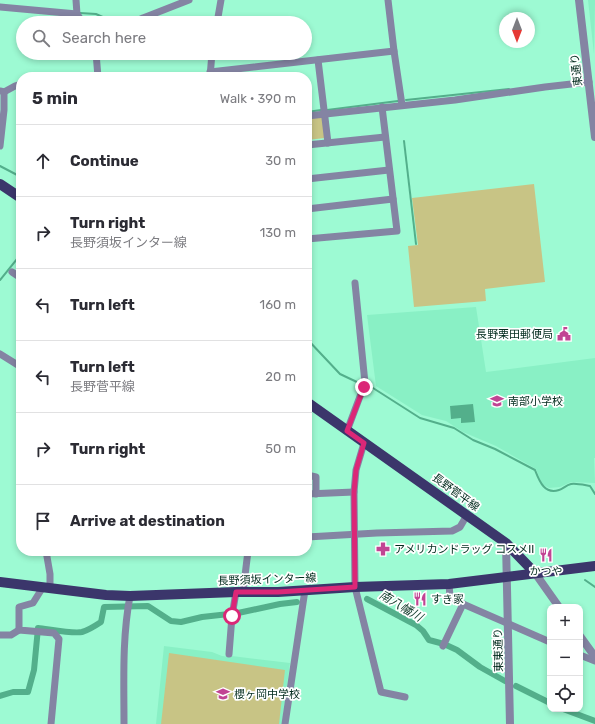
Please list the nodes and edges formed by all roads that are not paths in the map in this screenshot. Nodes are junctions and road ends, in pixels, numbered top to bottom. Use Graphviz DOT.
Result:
graph roads {
  1 [pos="76,0"];
  2 [pos="189,0"];
  3 [pos="221,0"];
  4 [pos="388,0"];
  5 [pos="579,0"];
  6 [pos="0,6"];
  7 [pos="77,14"];
  8 [pos="148,16"];
  9 [pos="218,16"];
  10 [pos="394,51"];
  11 [pos="97,60"];
  12 [pos="211,60"];
  13 [pos="318,60"];
  14 [pos="98,72"];
  15 [pos="210,72"];
  16 [pos="225,72"];
  17 [pos="589,82"];
  18 [pos="16,86"];
  19 [pos="2,91"];
  20 [pos="402,105"];
  21 [pos="382,107"];
  22 [pos="325,114"];
  23 [pos="312,115"];
  24 [pos="385,137"];
  25 [pos="595,137"];
  26 [pos="328,143"];
  27 [pos="312,145"];
  28 [pos="0,146"];
  29 [pos="389,170"];
  30 [pos="312,178"];
  31 [pos="0,184"];
  32 [pos="16,195"];
  33 [pos="393,199"];
  34 [pos="312,208"];
  35 [pos="312,239"];
  36 [pos="12,272"];
  37 [pos="16,275"];
  38 [pos="355,283"];
  39 [pos="0,354"];
  40 [pos="16,364"];
  41 [pos="312,406"];
  42 [pos="347,431"];
  43 [pos="364,443"];
  44 [pos="312,477"];
  45 [pos="354,492"];
  46 [pos="312,494"];
  47 [pos="316,494"];
  48 [pos="467,515"];
  49 [pos="355,535"];
  50 [pos="312,537"];
  51 [pos="506,543"];
  52 [pos="47,556"];
  53 [pos="247,556"];
  54 [pos="595,566"];
  55 [pos="535,573"];
  56 [pos="507,577"];
  57 [pos="0,582"];
  58 [pos="449,584"];
  59 [pos="355,587"];
  60 [pos="46,588"];
  61 [pos="305,590"];
  62 [pos="240,592"];
  63 [pos="128,603"];
  64 [pos="463,604"];
  65 [pos="557,604"];
  66 [pos="509,624"];
  67 [pos="19,630"];
  68 [pos="0,635"];
  69 [pos="583,640"];
  70 [pos="547,641"];
  71 [pos="443,644"];
  72 [pos="229,654"];
  73 [pos="583,656"];
  74 [pos="595,657"];
  75 [pos="595,661"];
  76 [pos="405,697"];
  77 [pos="51,724"];
  78 [pos="124,724"];
  79 [pos="286,724"];
  80 [pos="510,724"];
  1 -- 7 [label="street"];
  2 -- 8 [label="street"];
  3 -- 9 [label="street"];
  4 -- 10 [label="street"];
  5 -- 17 [label="street, 東通り"];
  6 -- 7 [label="street"];
  10 -- 13 [label="street"];
  10 -- 20 [label="street"];
  11 -- 14 [label="street"];
  12 -- 15 [label="street"];
  13 -- 16 [label="street"];
  13 -- 22 [label="street"];
  17 -- 20 [label="street"];
  17 -- 25 [label="street, 東通り"];
  18 -- 19 [label="street"];
  19 -- 28 [label="street"];
  20 -- 21 [label="street"];
  21 -- 22 [label="street"];
  21 -- 24 [label="street"];
  22 -- 23 [label="street"];
  22 -- 26 [label="street"];
  24 -- 26 [label="street"];
  24 -- 29 [label="street"];
  26 -- 27 [label="street"];
  29 -- 30 [label="street"];
  29 -- 33 [label="street"];
  31 -- 32 [label="main road"];
  33 -- 34 [label="street"];
  33 -- 35 [label="street"];
  36 -- 37 [label="street"];
  38 -- 42 [label="street"];
  39 -- 40 [label="street"];
  41 -- 42 [label="main road, 長野菅平線"];
  42 -- 43 [label="main road, 長野菅平線"];
  43 -- 45 [label="street"];
  43 -- 48 [label="main road, 長野菅平線"];
  44 -- 47 [label="street"];
  45 -- 47 [label="street"];
  45 -- 49 [label="street"];
  46 -- 47 [label="street"];
  48 -- 49 [label="street"];
  48 -- 51 [label="main road, 長野菅平線"];
  49 -- 50 [label="street"];
  49 -- 59 [label="street"];
  51 -- 55 [label="main road, 長野菅平線"];
  51 -- 56 [label="street, 東東通り"];
  52 -- 60 [label="street"];
  53 -- 62 [label="street"];
  54 -- 55 [label="main road"];
  55 -- 56 [label="main road, 長野須坂インター線"];
  55 -- 65 [label="street"];
  56 -- 58 [label="main road, 長野須坂インター線"];
  56 -- 66 [label="street, 東東通り"];
  57 -- 60 [label="main road, 長野須坂インター線"];
  58 -- 59 [label="main road, 長野須坂インター線"];
  58 -- 64 [label="street"];
  59 -- 61 [label="main road, 長野須坂インター線"];
  59 -- 76 [label="street"];
  60 -- 63 [label="main road, 長野須坂インター線"];
  60 -- 67 [label="street"];
  61 -- 62 [label="main road, 長野須坂インター線"];
  61 -- 79 [label="street"];
  62 -- 63 [label="main road, 長野須坂インター線"];
  62 -- 72 [label="street"];
  63 -- 78 [label="street"];
  64 -- 66 [label="street"];
  64 -- 71 [label="street"];
  66 -- 70 [label="street"];
  66 -- 80 [label="street, 東東通り"];
  67 -- 68 [label="street"];
  67 -- 77 [label="street"];
  69 -- 74 [label="street"];
  73 -- 75 [label="street"];
}
